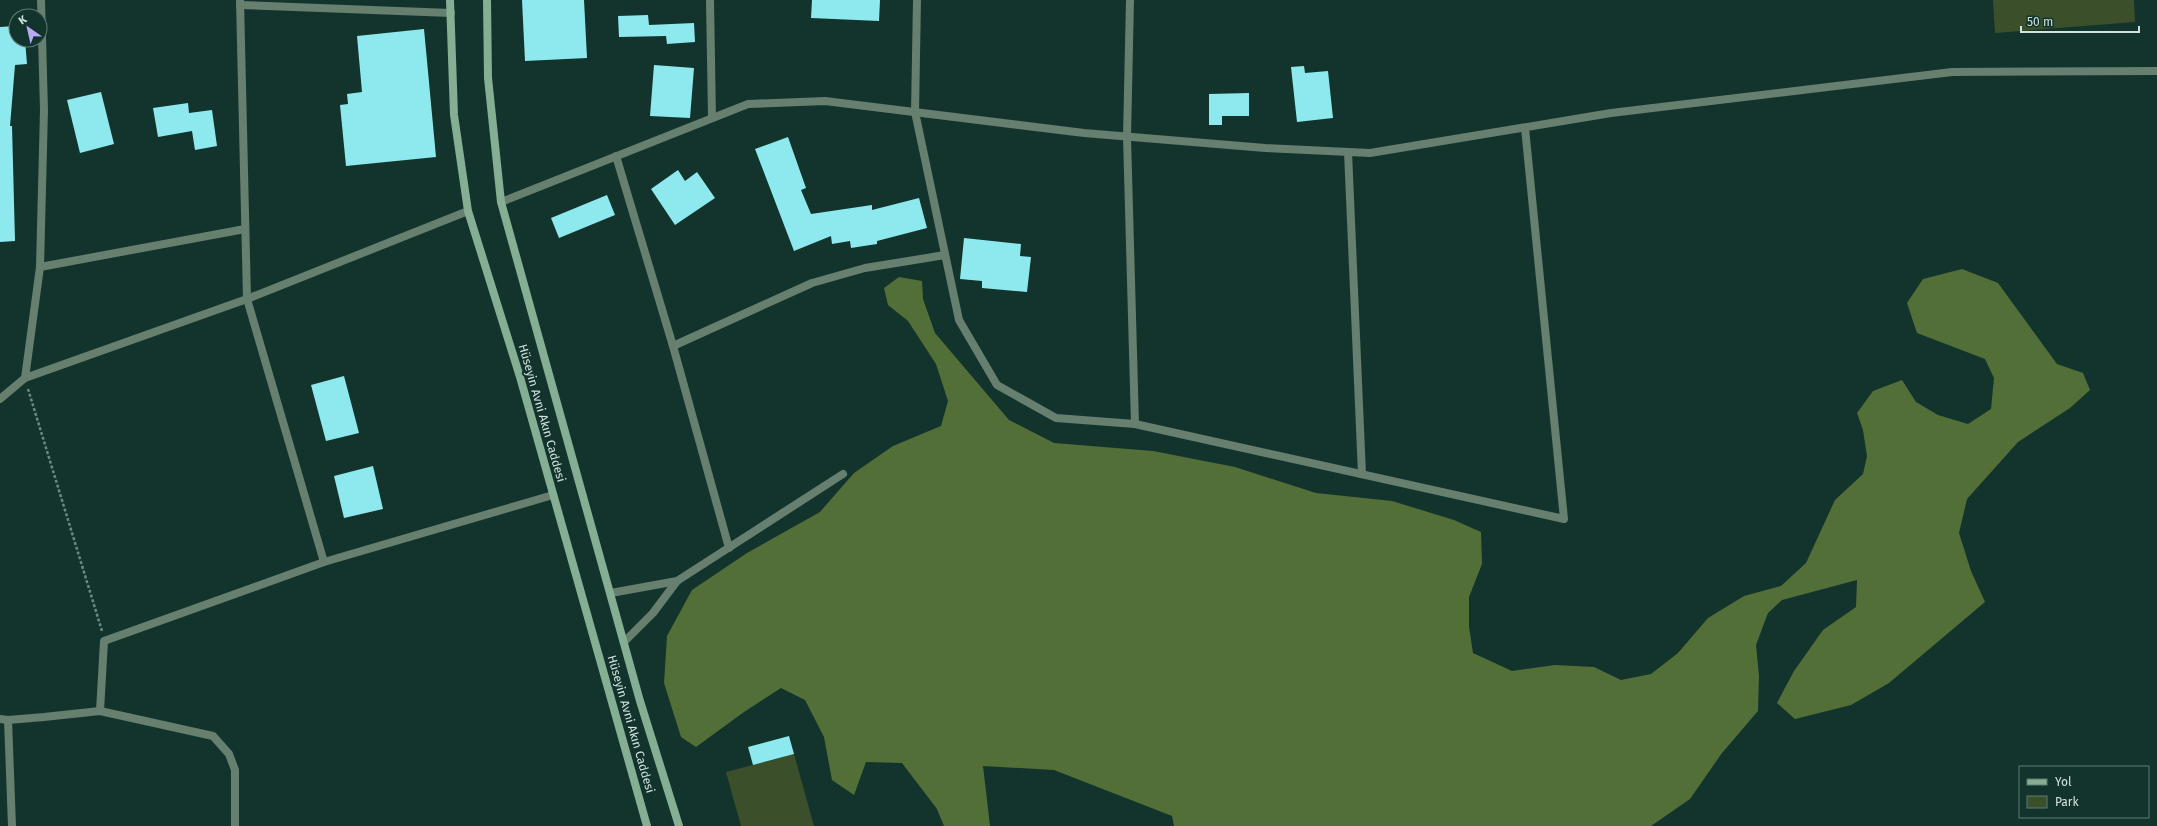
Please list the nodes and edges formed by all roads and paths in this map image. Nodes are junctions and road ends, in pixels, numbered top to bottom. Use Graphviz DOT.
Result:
graph roads {
  1 [pos="41,0"];
  2 [pos="450,0"];
  3 [pos="487,0"];
  4 [pos="710,0"];
  5 [pos="917,0"];
  6 [pos="1130,0"];
  7 [pos="240,2"];
  8 [pos="450,13"];
  9 [pos="2157,71"];
  10 [pos="915,112"];
  11 [pos="712,118"];
  12 [pos="1525,128"];
  13 [pos="1126,137"];
  14 [pos="1348,152"];
  15 [pos="616,156"];
  16 [pos="501,202"];
  17 [pos="468,211"];
  18 [pos="245,229"];
  19 [pos="945,254"];
  20 [pos="40,267"];
  21 [pos="247,299"];
  22 [pos="673,346"];
  23 [pos="25,378"];
  24 [pos="0,399"];
  25 [pos="1135,424"];
  26 [pos="843,474"];
  27 [pos="1362,474"];
  28 [pos="553,495"];
  29 [pos="729,548"];
  30 [pos="324,562"];
  31 [pos="677,581"];
  32 [pos="611,593"];
  33 [pos="104,641"];
  34 [pos="624,642"];
  35 [pos="100,711"];
  36 [pos="4,719"];
  37 [pos="12,826"];
  38 [pos="235,826"];
  39 [pos="647,826"];
  40 [pos="679,826"];
  1 -- 20 [label="street"];
  2 -- 8 [label="main road, Hüseyin Avni Akın Caddesi"];
  3 -- 16 [label="main road, Hüseyin Avni Akın Caddesi"];
  4 -- 11 [label="street"];
  5 -- 10 [label="street"];
  6 -- 13 [label="street"];
  7 -- 8 [label="street"];
  7 -- 18 [label="street"];
  8 -- 17 [label="main road, Hüseyin Avni Akın Caddesi"];
  9 -- 12 [label="street"];
  10 -- 11 [label="street"];
  10 -- 13 [label="street"];
  10 -- 19 [label="street"];
  11 -- 15 [label="street"];
  12 -- 14 [label="street"];
  12 -- 27 [label="street"];
  13 -- 14 [label="street"];
  13 -- 25 [label="street"];
  14 -- 27 [label="street"];
  15 -- 16 [label="street"];
  15 -- 22 [label="street"];
  16 -- 32 [label="main road, Hüseyin Avni Akın Caddesi"];
  17 -- 21 [label="street"];
  17 -- 28 [label="main road, Hüseyin Avni Akın Caddesi"];
  18 -- 20 [label="street"];
  18 -- 21 [label="street"];
  19 -- 22 [label="street"];
  19 -- 25 [label="street"];
  20 -- 23 [label="street"];
  21 -- 23 [label="street"];
  21 -- 30 [label="street"];
  22 -- 29 [label="street"];
  23 -- 24 [label="street"];
  23 -- 33 [label="path"];
  25 -- 27 [label="street"];
  26 -- 29 [label="street"];
  28 -- 30 [label="street"];
  28 -- 39 [label="main road, Hüseyin Avni Akın Caddesi"];
  29 -- 31 [label="street"];
  30 -- 33 [label="street"];
  31 -- 32 [label="street"];
  31 -- 34 [label="street"];
  32 -- 34 [label="main road, Hüseyin Avni Akın Caddesi"];
  33 -- 35 [label="street"];
  34 -- 40 [label="main road, Hüseyin Avni Akın Caddesi"];
  35 -- 36 [label="street"];
  35 -- 38 [label="street"];
  36 -- 37 [label="street"];
}
